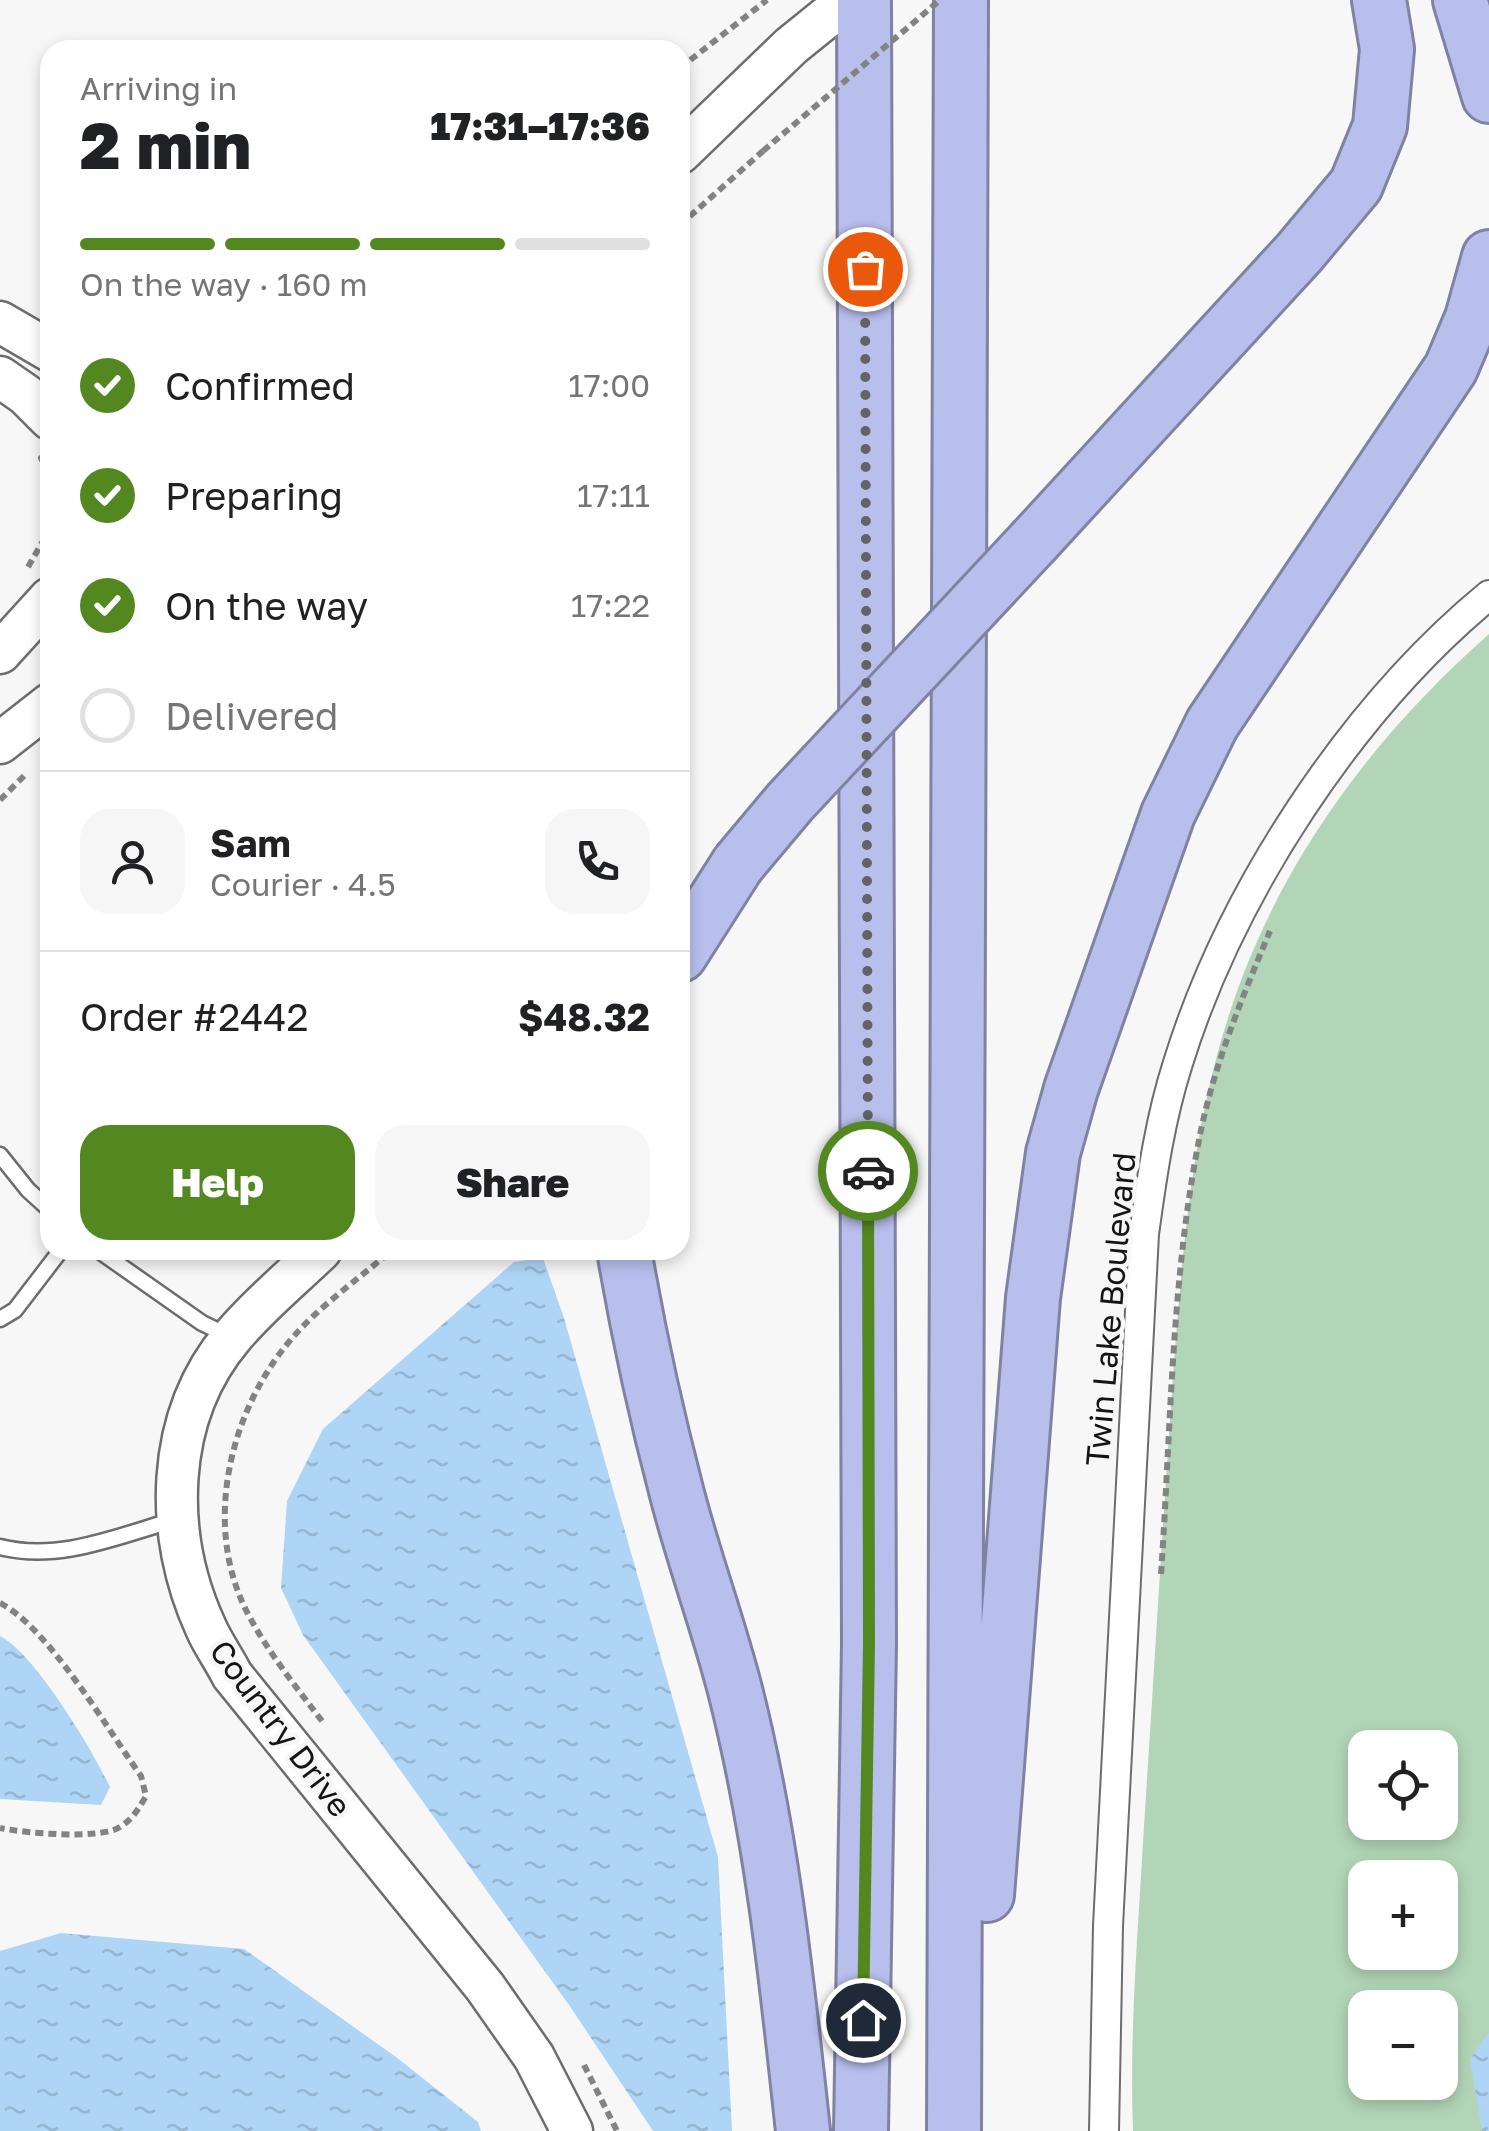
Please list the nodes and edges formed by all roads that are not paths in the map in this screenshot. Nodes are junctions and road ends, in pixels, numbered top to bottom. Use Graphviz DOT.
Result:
graph roads {
  1 [pos="848,0"];
  2 [pos="864,0"];
  3 [pos="961,0"];
  4 [pos="1379,0"];
  5 [pos="1460,0"];
  6 [pos="1489,96"];
  7 [pos="690,142"];
  8 [pos="1488,265"];
  9 [pos="0,322"];
  10 [pos="40,345"];
  11 [pos="0,377"];
  12 [pos="40,409"];
  13 [pos="1489,594"];
  14 [pos="40,609"];
  15 [pos="0,652"];
  16 [pos="40,712"];
  17 [pos="0,743"];
  18 [pos="690,939"];
  19 [pos="0,1155"];
  20 [pos="40,1201"];
  21 [pos="52,1260"];
  22 [pos="112,1260"];
  23 [pos="312,1260"];
  24 [pos="626,1260"];
  25 [pos="0,1319"];
  26 [pos="232,1337"];
  27 [pos="177,1519"];
  28 [pos="0,1547"];
  29 [pos="572,2131"];
  30 [pos="803,2131"];
  31 [pos="861,2131"];
  32 [pos="954,2131"];
  33 [pos="968,2131"];
  34 [pos="1104,2131"];
  1 -- 7 [label="street"];
  2 -- 31 [label="highway"];
  3 -- 32 [label="highway"];
  4 -- 18 [label="highway, bridge"];
  5 -- 6 [label="highway"];
  8 -- 33 [label="highway"];
  9 -- 10 [label="street"];
  11 -- 12 [label="street"];
  13 -- 34 [label="street, Twin Lake Boulevard"];
  14 -- 15 [label="street"];
  16 -- 17 [label="street"];
  19 -- 20 [label="lane"];
  21 -- 25 [label="lane"];
  22 -- 26 [label="lane"];
  23 -- 26 [label="street, Country Drive"];
  24 -- 30 [label="highway"];
  26 -- 27 [label="street, Country Drive"];
  27 -- 28 [label="lane"];
  27 -- 29 [label="street, Country Drive"];
}
